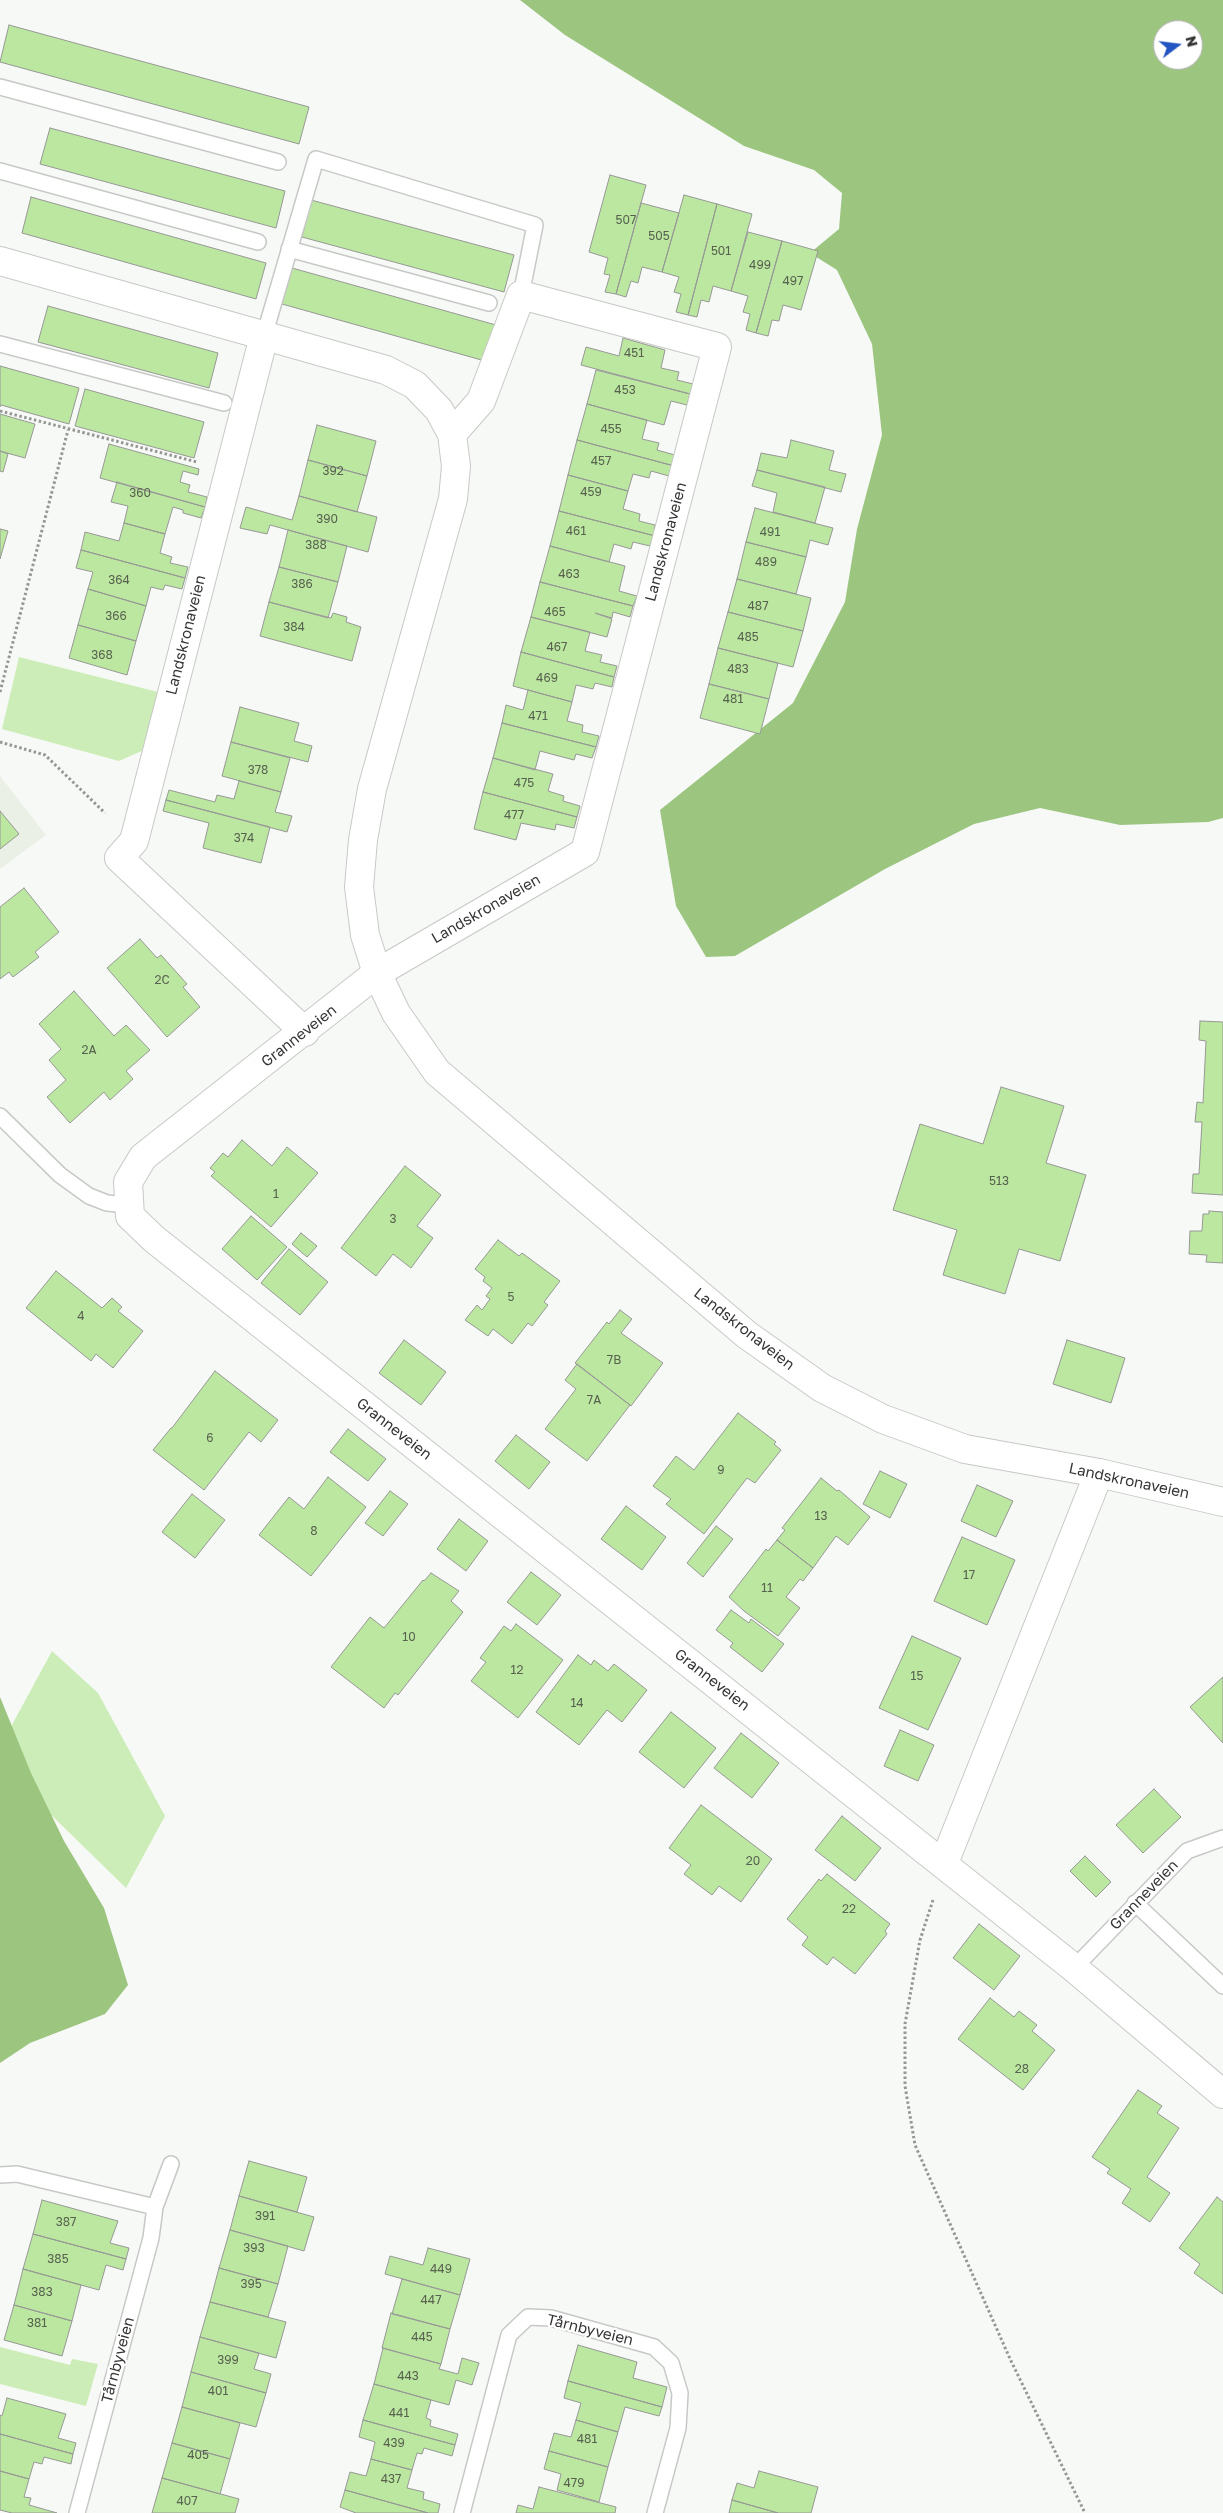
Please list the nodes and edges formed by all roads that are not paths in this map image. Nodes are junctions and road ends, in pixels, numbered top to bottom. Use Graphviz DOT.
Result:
graph roads {
  1 [pos="0,87"];
  2 [pos="278,162"];
  3 [pos="0,170"];
  4 [pos="258,242"];
  5 [pos="289,249"];
  6 [pos="0,261"];
  7 [pos="521,295"];
  8 [pos="489,302"];
  9 [pos="264,336"];
  10 [pos="0,344"];
  11 [pos="224,403"];
  12 [pos="452,434"];
  13 [pos="377,973"];
  14 [pos="305,1032"];
  15 [pos="0,1116"];
  16 [pos="129,1205"];
  17 [pos="1099,1473"];
  18 [pos="1223,1502"];
  19 [pos="1223,1838"];
  20 [pos="944,1863"];
  21 [pos="1135,1903"];
  22 [pos="1074,1968"];
  23 [pos="1223,1986"];
  24 [pos="1223,2094"];
  25 [pos="171,2164"];
  26 [pos="0,2175"];
  27 [pos="154,2207"];
  28 [pos="77,2513"];
  29 [pos="462,2513"];
  30 [pos="655,2513"];
  1 -- 2 [label="lane"];
  3 -- 4 [label="lane"];
  5 -- 7 [label="lane"];
  5 -- 8 [label="lane"];
  5 -- 9 [label="lane"];
  6 -- 9 [label="street, Landskronaveien"];
  7 -- 12 [label="street"];
  7 -- 13 [label="street, Landskronaveien"];
  9 -- 12 [label="street, Landskronaveien"];
  9 -- 14 [label="street, Landskronaveien"];
  10 -- 11 [label="lane"];
  12 -- 13 [label="street, Landskronaveien"];
  13 -- 14 [label="street, Granneveien"];
  13 -- 17 [label="street, Landskronaveien"];
  14 -- 16 [label="street, Granneveien"];
  15 -- 16 [label="lane"];
  16 -- 20 [label="street, Granneveien"];
  17 -- 18 [label="street, Landskronaveien"];
  17 -- 20 [label="street"];
  19 -- 21 [label="lane, Granneveien"];
  20 -- 22 [label="street, Granneveien"];
  21 -- 22 [label="lane, Granneveien"];
  21 -- 23 [label="lane"];
  22 -- 24 [label="street, Granneveien"];
  25 -- 27 [label="lane, Tårnbyveien"];
  26 -- 27 [label="lane"];
  27 -- 28 [label="lane, Tårnbyveien"];
  29 -- 30 [label="lane, Tårnbyveien"];
}
